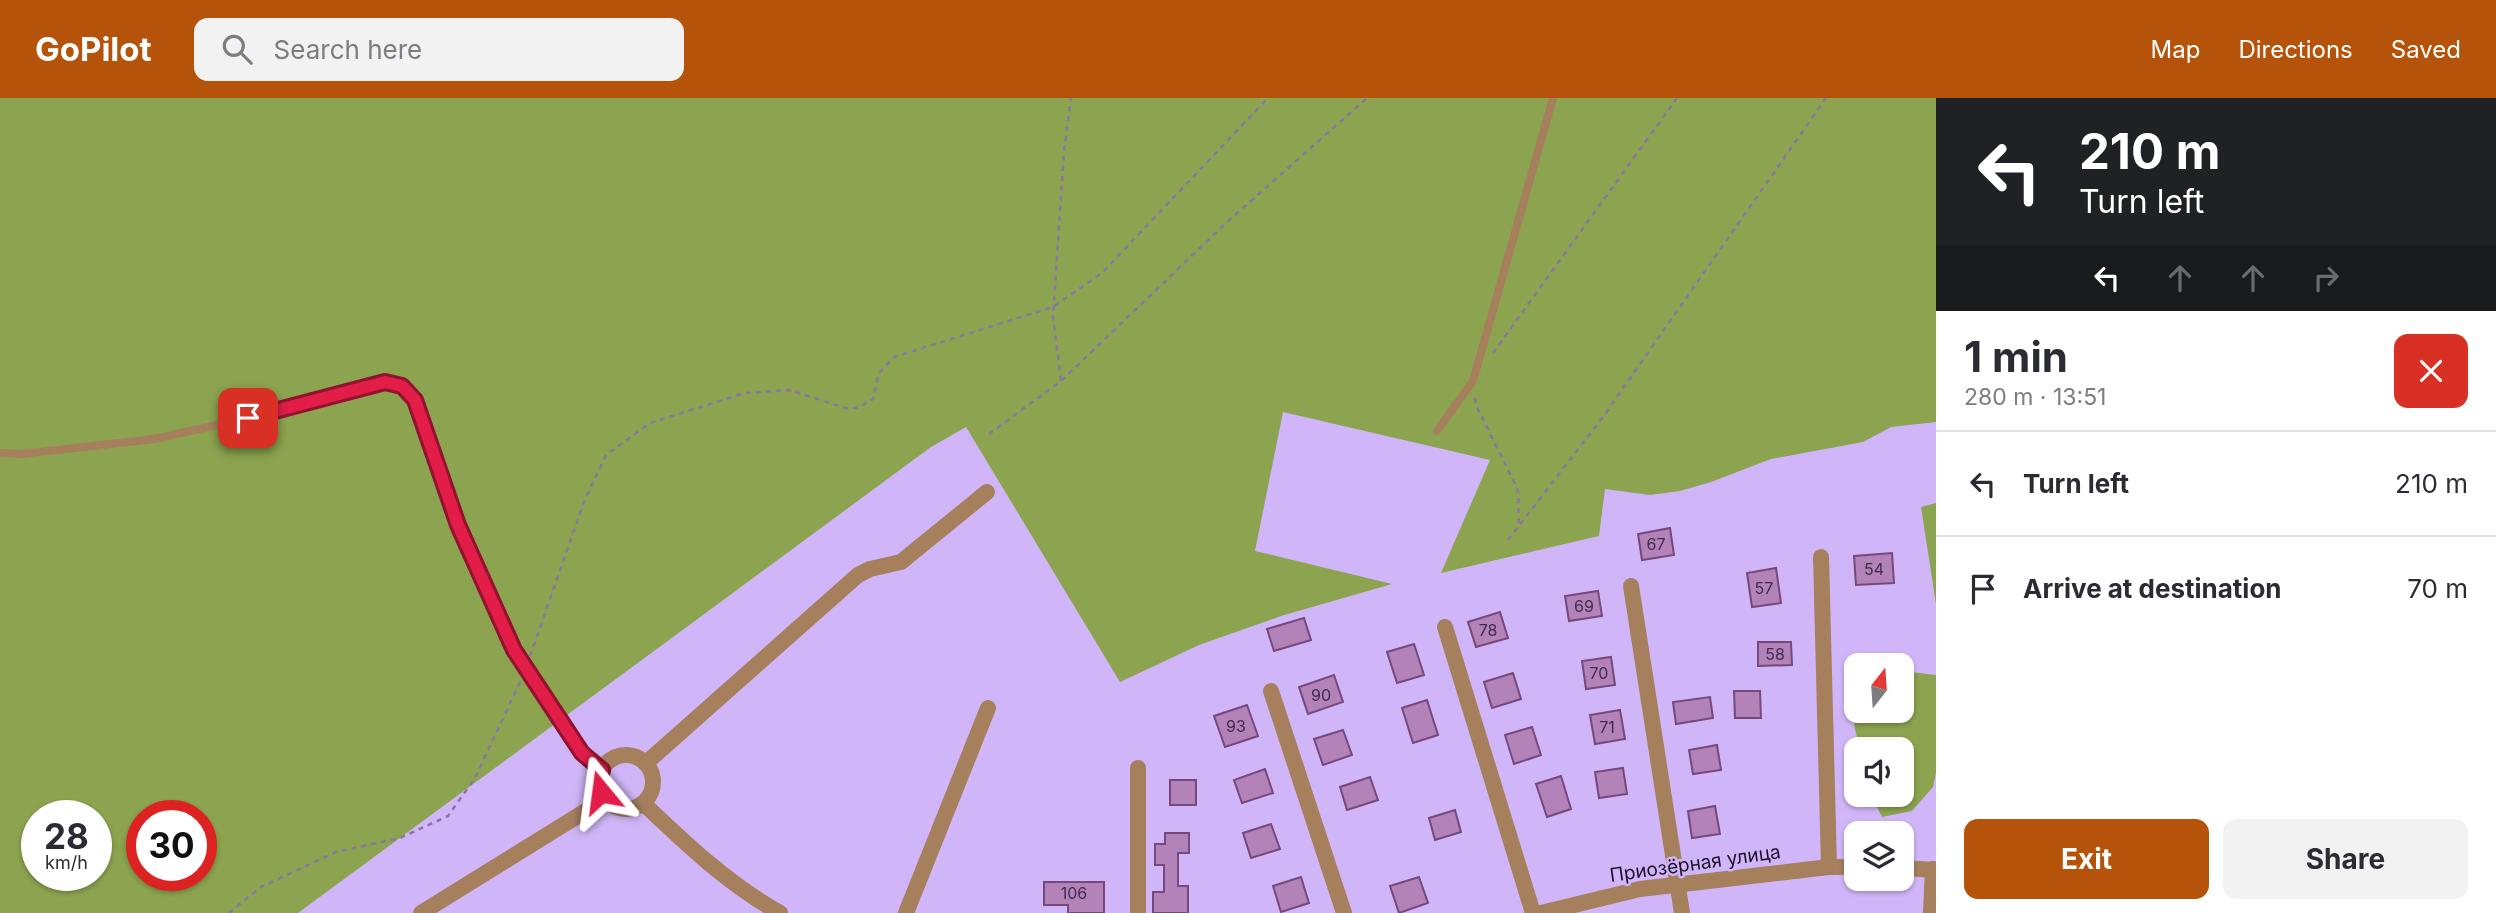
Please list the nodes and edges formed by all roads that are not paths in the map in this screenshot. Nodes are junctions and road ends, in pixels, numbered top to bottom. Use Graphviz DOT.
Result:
graph roads {
  1 [pos="1553,98"];
  2 [pos="1437,431"];
  3 [pos="0,453"];
  4 [pos="987,492"];
  5 [pos="1821,557"];
  6 [pos="1631,586"];
  7 [pos="1445,627"];
  8 [pos="1271,691"];
  9 [pos="988,708"];
  10 [pos="646,763"];
  11 [pos="1138,768"];
  12 [pos="602,770"];
  13 [pos="605,799"];
  14 [pos="643,803"];
  15 [pos="1829,867"];
  16 [pos="1844,867"];
  17 [pos="1914,868"];
  18 [pos="1935,869"];
  19 [pos="1678,884"];
  20 [pos="421,913"];
  21 [pos="780,913"];
  22 [pos="906,913"];
  23 [pos="1138,913"];
  24 [pos="1344,913"];
  25 [pos="1533,913"];
  26 [pos="1541,913"];
  27 [pos="1682,913"];
  28 [pos="1931,913"];
  1 -- 2 [label="lane"];
  3 -- 12 [label="lane"];
  4 -- 10 [label="street"];
  5 -- 15 [label="street"];
  6 -- 19 [label="street"];
  7 -- 25 [label="street"];
  8 -- 24 [label="street"];
  9 -- 22 [label="street"];
  10 -- 12 [label="street"];
  10 -- 14 [label="street"];
  11 -- 23 [label="street"];
  12 -- 13 [label="street"];
  13 -- 14 [label="street"];
  13 -- 20 [label="street"];
  14 -- 21 [label="street"];
  15 -- 16 [label="street, Приозёрная улица"];
  15 -- 19 [label="street, Приозёрная улица"];
  17 -- 18 [label="street"];
  18 -- 28 [label="street"];
  19 -- 26 [label="street, Приозёрная улица"];
  19 -- 27 [label="street"];
}
